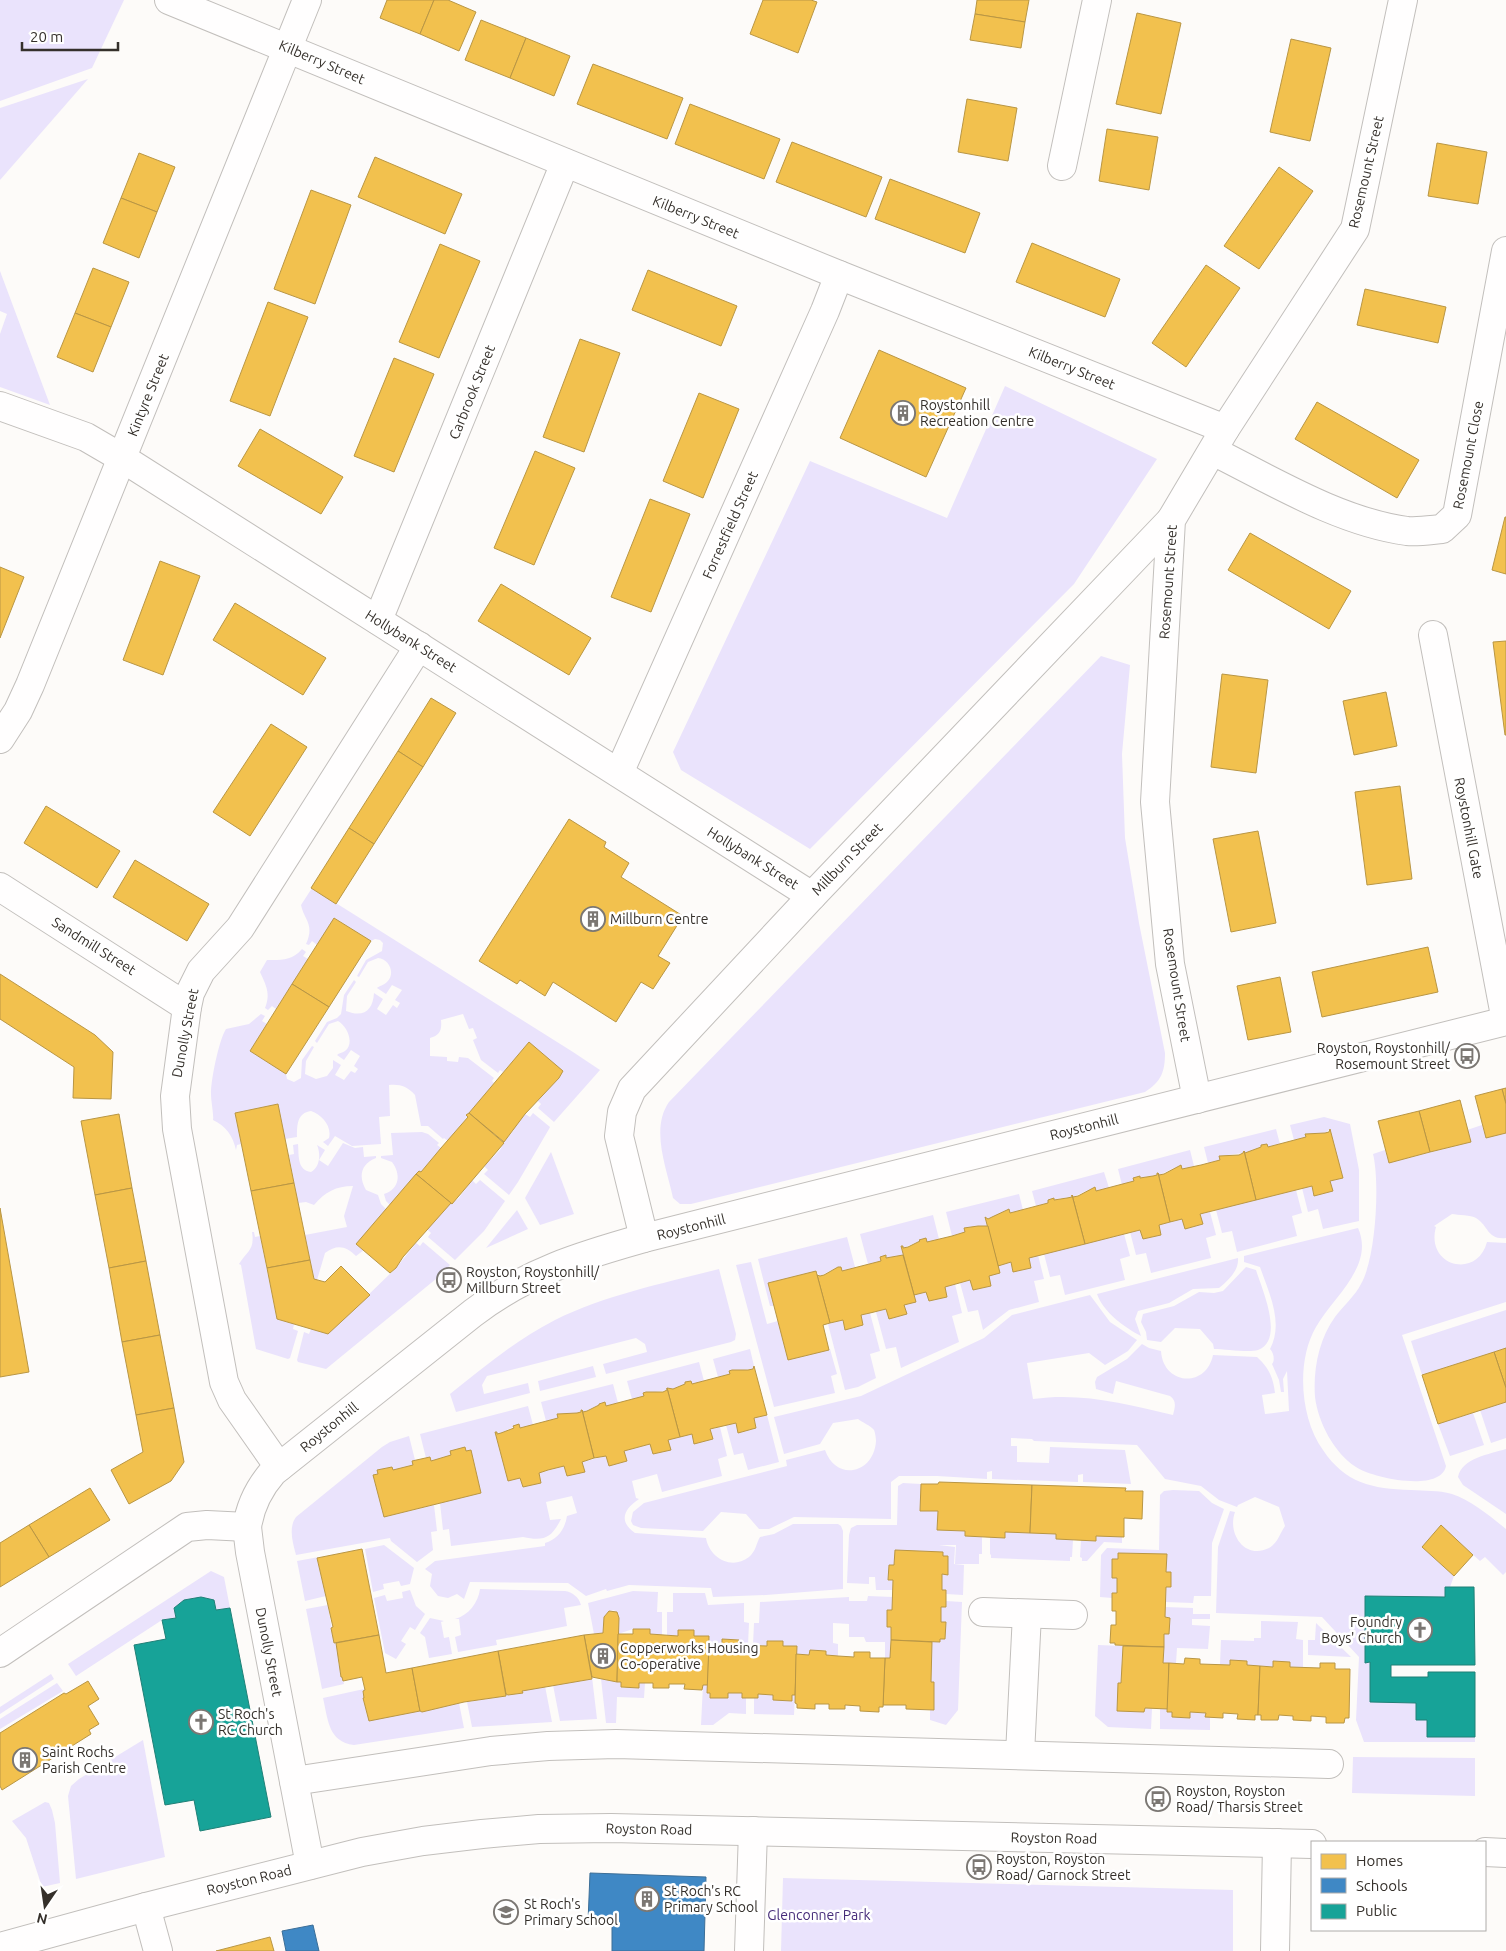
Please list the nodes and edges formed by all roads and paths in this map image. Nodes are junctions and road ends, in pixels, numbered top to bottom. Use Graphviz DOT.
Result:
graph roads {
  1 [pos="169,0"];
  2 [pos="307,0"];
  3 [pos="1097,0"];
  4 [pos="1403,0"];
  5 [pos="287,48"];
  6 [pos="565,163"];
  7 [pos="1062,166"];
  8 [pos="1506,251"];
  9 [pos="839,275"];
  10 [pos="0,406"];
  11 [pos="1219,440"];
  12 [pos="122,458"];
  13 [pos="1171,520"];
  14 [pos="378,620"];
  15 [pos="1433,634"];
  16 [pos="418,646"];
  17 [pos="0,740"];
  18 [pos="619,773"];
  19 [pos="0,887"];
  20 [pos="812,896"];
  21 [pos="187,1006"];
  22 [pos="1506,1021"];
  23 [pos="1197,1099"];
  24 [pos="644,1238"];
  25 [pos="279,1467"];
  26 [pos="247,1527"];
  27 [pos="983,1612"];
  28 [pos="1027,1614"];
  29 [pos="1073,1616"];
  30 [pos="0,1654"];
  31 [pos="1020,1754"];
  32 [pos="1329,1764"];
  33 [pos="294,1781"];
  34 [pos="753,1831"];
  35 [pos="1277,1843"];
  36 [pos="1311,1844"];
  37 [pos="1486,1852"];
  38 [pos="1506,1853"];
  39 [pos="310,1865"];
  40 [pos="146,1907"];
  41 [pos="0,1947"];
  42 [pos="158,1951"];
  43 [pos="749,1951"];
  44 [pos="1275,1951"];
  1 -- 5 [label="street, Kilberry Street"];
  2 -- 5 [label="street"];
  3 -- 7 [label="street"];
  4 -- 11 [label="street, Rosemount Street"];
  5 -- 6 [label="street, Kilberry Street"];
  5 -- 12 [label="street, Kintyre Street"];
  6 -- 9 [label="street, Kilberry Street"];
  6 -- 14 [label="street, Carbrook Street"];
  8 -- 11 [label="street, Rosemount Close"];
  9 -- 11 [label="street, Kilberry Street"];
  9 -- 18 [label="street, Forrestfield Street"];
  10 -- 12 [label="street, Hollybank Street"];
  11 -- 13 [label="street, Rosemount Street"];
  12 -- 14 [label="street, Hollybank Street"];
  12 -- 17 [label="street, Kintyre Street"];
  13 -- 20 [label="street, Millburn Street"];
  13 -- 23 [label="street, Rosemount Street"];
  14 -- 16 [label="street, Hollybank Street"];
  15 -- 22 [label="street, Roystonhill Gate"];
  16 -- 18 [label="street, Hollybank Street"];
  16 -- 21 [label="street, Dunolly Street"];
  18 -- 20 [label="street, Hollybank Street"];
  19 -- 21 [label="street, Sandmill Street"];
  20 -- 24 [label="street, Millburn Street"];
  21 -- 25 [label="street, Dunolly Street"];
  22 -- 23 [label="street, Roystonhill"];
  23 -- 24 [label="street, Roystonhill"];
  24 -- 25 [label="street, Roystonhill"];
  25 -- 26 [label="street, Roystonhill"];
  26 -- 30 [label="street"];
  26 -- 33 [label="street, Dunolly Street"];
  27 -- 28 [label="street"];
  28 -- 29 [label="street"];
  28 -- 31 [label="street"];
  31 -- 32 [label="street"];
  31 -- 33 [label="street"];
  33 -- 39 [label="street, Dunolly Street"];
  34 -- 35 [label="street, Royston Road"];
  34 -- 39 [label="street, Royston Road"];
  34 -- 43 [label="street"];
  35 -- 36 [label="street, Royston Road"];
  35 -- 44 [label="street"];
  37 -- 38 [label="street"];
  39 -- 40 [label="street, Royston Road"];
  40 -- 41 [label="street, Royston Road"];
  40 -- 42 [label="street"];
}
